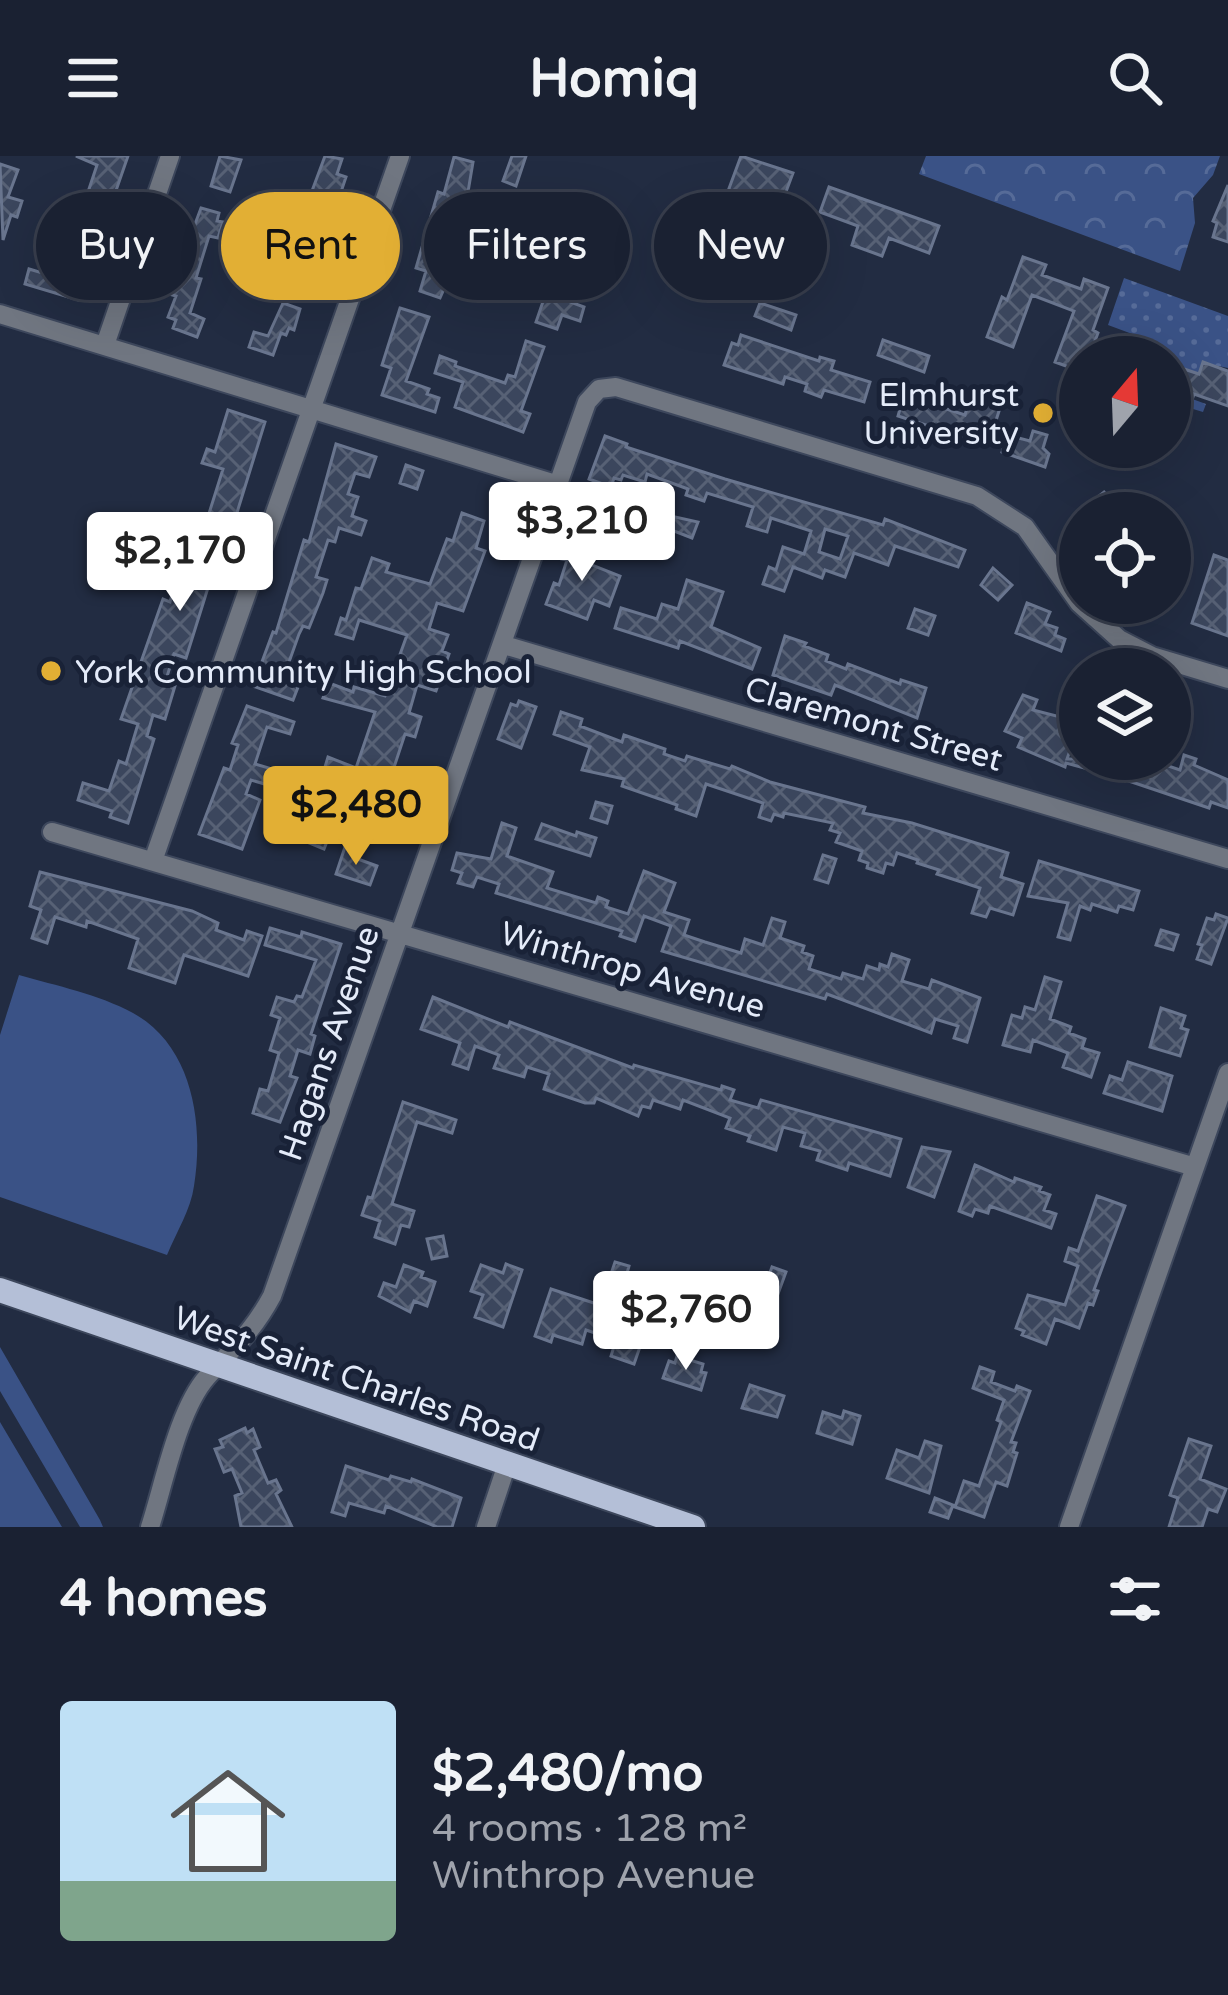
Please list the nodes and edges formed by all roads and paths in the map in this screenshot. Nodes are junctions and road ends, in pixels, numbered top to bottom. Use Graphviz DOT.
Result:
graph roads {
  1 [pos="170,156"];
  2 [pos="400,156"];
  3 [pos="0,314"];
  4 [pos="105,345"];
  5 [pos="312,407"];
  6 [pos="559,485"];
  7 [pos="504,645"];
  8 [pos="1228,679"];
  9 [pos="52,832"];
  10 [pos="1228,859"];
  11 [pos="153,861"];
  12 [pos="398,931"];
  13 [pos="1228,1073"];
  14 [pos="1195,1167"];
  15 [pos="0,1290"];
  16 [pos="218,1367"];
  17 [pos="507,1464"];
  18 [pos="150,1527"];
  19 [pos="487,1527"];
  20 [pos="693,1527"];
  21 [pos="1069,1527"];
  1 -- 4 [label="street"];
  2 -- 5 [label="street"];
  3 -- 4 [label="street"];
  4 -- 5 [label="street"];
  5 -- 6 [label="street"];
  5 -- 11 [label="street"];
  6 -- 7 [label="street, Hagans Avenue"];
  6 -- 8 [label="street, Hagans Avenue"];
  7 -- 10 [label="street, Claremont Street"];
  7 -- 12 [label="street, Hagans Avenue"];
  9 -- 11 [label="street, Winthrop Avenue"];
  11 -- 12 [label="street, Winthrop Avenue"];
  12 -- 14 [label="street, Winthrop Avenue"];
  12 -- 16 [label="street, Hagans Avenue"];
  13 -- 14 [label="street"];
  14 -- 21 [label="street"];
  15 -- 16 [label="main road, West Saint Charles Road"];
  16 -- 17 [label="main road, West Saint Charles Road"];
  16 -- 18 [label="street, Hagans Avenue"];
  17 -- 19 [label="street"];
  17 -- 20 [label="main road, West Saint Charles Road"];
}
